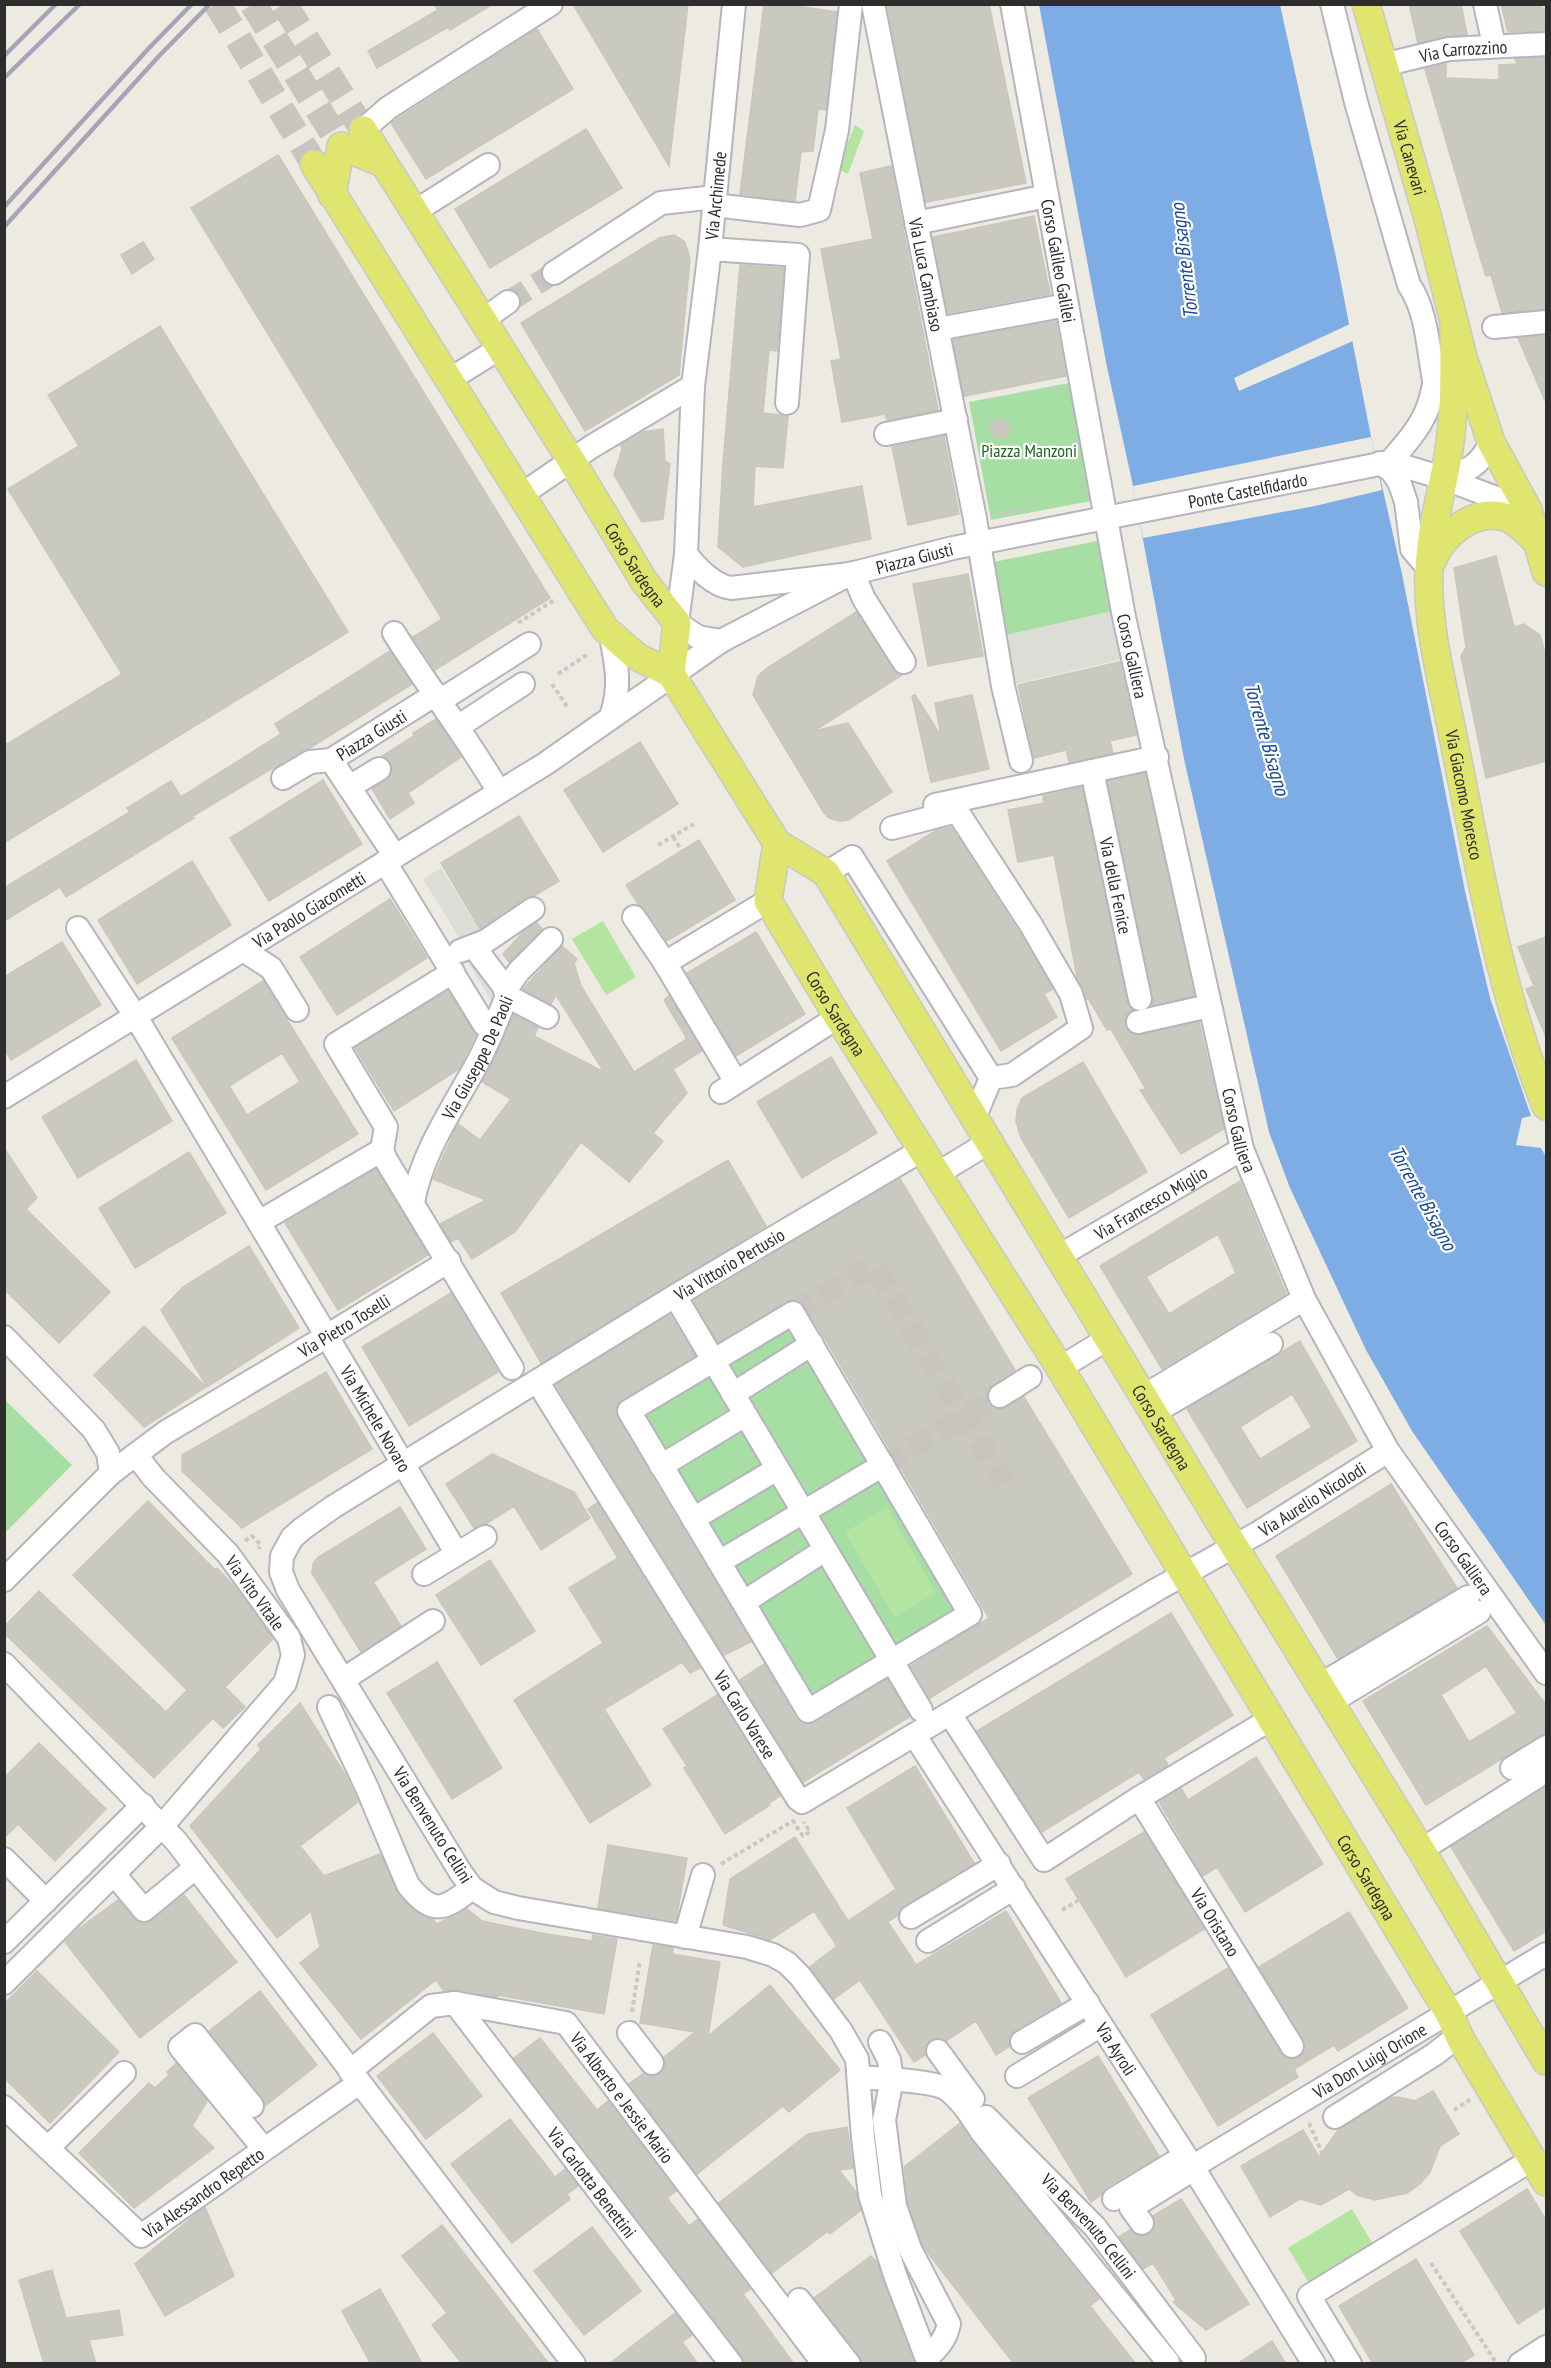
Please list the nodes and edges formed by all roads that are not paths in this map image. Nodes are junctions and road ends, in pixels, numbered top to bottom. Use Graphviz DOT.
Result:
graph roads {
  1 [pos="551,4"];
  2 [pos="734,4"];
  3 [pos="851,4"];
  4 [pos="873,4"];
  5 [pos="1012,4"];
  6 [pos="1332,4"];
  7 [pos="1366,4"];
  8 [pos="1485,4"];
  9 [pos="1546,44"];
  10 [pos="1494,45"];
  11 [pos="1383,65"];
  12 [pos="363,130"];
  13 [pos="383,163"];
  14 [pos="314,164"];
  15 [pos="488,165"];
  16 [pos="332,195"];
  17 [pos="1047,196"];
  18 [pos="714,201"];
  19 [pos="414,212"];
  20 [pos="916,223"];
  21 [pos="710,249"];
  22 [pos="554,273"];
  23 [pos="1416,295"];
  24 [pos="508,302"];
  25 [pos="1067,305"];
  26 [pos="483,320"];
  27 [pos="1453,320"];
  28 [pos="1546,322"];
  29 [pos="1494,327"];
  30 [pos="938,329"];
  31 [pos="500,348"];
  32 [pos="449,380"];
  33 [pos="1434,380"];
  34 [pos="693,386"];
  35 [pos="787,403"];
  36 [pos="956,420"];
  37 [pos="886,435"];
  38 [pos="1491,442"];
  39 [pos="571,460"];
  40 [pos="1385,462"];
  41 [pos="1443,478"];
  42 [pos="521,495"];
  43 [pos="1527,512"];
  44 [pos="1105,518"];
  45 [pos="978,544"];
  46 [pos="686,554"];
  47 [pos="1429,569"];
  48 [pos="1546,572"];
  49 [pos="852,573"];
  50 [pos="677,623"];
  51 [pos="394,633"];
  52 [pos="611,637"];
  53 [pos="721,641"];
  54 [pos="529,644"];
  55 [pos="904,662"];
  56 [pos="671,674"];
  57 [pos="523,684"];
  58 [pos="434,692"];
  59 [pos="611,717"];
  60 [pos="459,726"];
  61 [pos="1157,757"];
  62 [pos="331,760"];
  63 [pos="1021,761"];
  64 [pos="379,769"];
  65 [pos="1092,771"];
  66 [pos="283,778"];
  67 [pos="349,787"];
  68 [pos="499,792"];
  69 [pos="929,806"];
  70 [pos="892,828"];
  71 [pos="777,843"];
  72 [pos="390,859"];
  73 [pos="826,873"];
  74 [pos="768,901"];
  75 [pos="533,909"];
  76 [pos="634,917"];
  77 [pos="78,928"];
  78 [pos="551,939"];
  79 [pos="474,947"];
  80 [pos="243,950"];
  81 [pos="665,963"];
  82 [pos="448,964"];
  83 [pos="506,993"];
  84 [pos="1209,1005"];
  85 [pos="297,1010"];
  86 [pos="136,1017"];
  87 [pos="547,1017"];
  88 [pos="838,1017"];
  89 [pos="484,1024"];
  90 [pos="991,1078"];
  91 [pos="4,1097"];
  92 [pos="1546,1106"];
  93 [pos="975,1116"];
  94 [pos="991,1141"];
  95 [pos="1242,1149"];
  96 [pos="382,1150"];
  97 [pos="922,1150"];
  98 [pos="937,1174"];
  99 [pos="413,1202"];
  100 [pos="259,1222"];
  101 [pos="1059,1256"];
  102 [pos="449,1261"];
  103 [pos="1304,1299"];
  104 [pos="681,1306"];
  105 [pos="327,1336"];
  106 [pos="4,1337"];
  107 [pos="1109,1338"];
  108 [pos="812,1344"];
  109 [pos="1271,1344"];
  110 [pos="714,1360"];
  111 [pos="512,1368"];
  112 [pos="1060,1368"];
  113 [pos="1030,1377"];
  114 [pos="537,1382"];
  115 [pos="733,1394"];
  116 [pos="1000,1396"];
  117 [pos="1149,1404"];
  118 [pos="745,1415"];
  119 [pos="1388,1451"];
  120 [pos="136,1455"];
  121 [pos="403,1464"];
  122 [pos="883,1465"];
  123 [pos="661,1466"];
  124 [pos="777,1469"];
  125 [pos="111,1473"];
  126 [pos="803,1513"];
  127 [pos="693,1519"];
  128 [pos="485,1537"];
  129 [pos="1234,1546"];
  130 [pos="825,1550"];
  131 [pos="457,1554"];
  132 [pos="720,1562"];
  133 [pos="1185,1573"];
  134 [pos="424,1574"];
  135 [pos="4,1580"];
  136 [pos="744,1602"];
  137 [pos="1474,1604"];
  138 [pos="433,1621"];
  139 [pos="892,1662"];
  140 [pos="4,1664"];
  141 [pos="1546,1674"];
  142 [pos="344,1679"];
  143 [pos="1325,1694"];
  144 [pos="329,1707"];
  145 [pos="921,1710"];
  146 [pos="950,1714"];
  147 [pos="1271,1719"];
  148 [pos="915,1736"];
  149 [pos="1546,1747"];
  150 [pos="1512,1768"];
  151 [pos="1546,1771"];
  152 [pos="1139,1798"];
  153 [pos="143,1805"];
  154 [pos="162,1826"];
  155 [pos="1421,1850"];
  156 [pos="4,1859"];
  157 [pos="999,1864"];
  158 [pos="195,1868"];
  159 [pos="114,1874"];
  160 [pos="703,1875"];
  161 [pos="472,1888"];
  162 [pos="1014,1888"];
  163 [pos="46,1901"];
  164 [pos="911,1917"];
  165 [pos="685,1937"];
  166 [pos="928,1941"];
  167 [pos="4,1942"];
  168 [pos="1546,1954"];
  169 [pos="4,1983"];
  170 [pos="1499,1983"];
  171 [pos="455,2003"];
  172 [pos="1088,2003"];
  173 [pos="1454,2024"];
  174 [pos="1101,2025"];
  175 [pos="629,2033"];
  176 [pos="880,2042"];
  177 [pos="1022,2042"];
  178 [pos="1292,2046"];
  179 [pos="938,2051"];
  180 [pos="1546,2061"];
  181 [pos="652,2062"];
  182 [pos="124,2073"];
  183 [pos="1017,2076"];
  184 [pos="355,2077"];
  185 [pos="860,2077"];
  186 [pos="891,2079"];
  187 [pos="252,2106"];
  188 [pos="4,2107"];
  189 [pos="968,2110"];
  190 [pos="1335,2117"];
  191 [pos="48,2148"];
  192 [pos="264,2150"];
  193 [pos="1533,2159"];
  194 [pos="1190,2164"];
  195 [pos="1546,2182"];
  196 [pos="1114,2199"];
  197 [pos="1142,2223"];
  198 [pos="800,2300"];
  199 [pos="1546,2347"];
  200 [pos="1194,2358"];
  201 [pos="928,2360"];
  202 [pos="1168,2362"];
  203 [pos="574,2364"];
  204 [pos="730,2364"];
  205 [pos="824,2364"];
  206 [pos="849,2364"];
  207 [pos="1314,2364"];
  208 [pos="1350,2364"];
  209 [pos="1520,2364"];
  1 -- 12 [label="street"];
  2 -- 18 [label="street, Via Archimede"];
  3 -- 18 [label="street"];
  4 -- 20 [label="street, Via Luca Cambiaso"];
  5 -- 17 [label="street, Corso Galileo Galilei"];
  6 -- 23 [label="street, Via Canevari"];
  7 -- 11 [label="main road, Via Canevari"];
  8 -- 10 [label="street"];
  9 -- 10 [label="street, Via Carrozzino"];
  10 -- 11 [label="street, Via Carrozzino"];
  11 -- 27 [label="main road, Via Canevari"];
  12 -- 13 [label="main road, Corso Sardegna"];
  13 -- 16 [label="main road"];
  13 -- 19 [label="main road, Corso Sardegna"];
  14 -- 16 [label="main road"];
  15 -- 19 [label="street"];
  16 -- 32 [label="main road"];
  17 -- 20 [label="street"];
  17 -- 25 [label="street, Corso Galileo Galilei"];
  18 -- 21 [label="street, Via Archimede"];
  18 -- 22 [label="street"];
  19 -- 26 [label="main road, Corso Sardegna"];
  20 -- 30 [label="street, Via Luca Cambiaso"];
  21 -- 34 [label="street, Via Archimede"];
  21 -- 35 [label="street"];
  23 -- 27 [label="street"];
  23 -- 33 [label="street, Via Canevari"];
  24 -- 26 [label="street"];
  25 -- 30 [label="street"];
  25 -- 44 [label="street, Corso Galileo Galilei"];
  26 -- 31 [label="main road, Corso Sardegna"];
  27 -- 33 [label="street, Via Canevari"];
  27 -- 38 [label="main road, Via Canevari"];
  27 -- 41 [label="main road, Via Canevari"];
  28 -- 29 [label="street"];
  30 -- 36 [label="street, Via Luca Cambiaso"];
  31 -- 32 [label="street"];
  31 -- 39 [label="main road, Corso Sardegna"];
  32 -- 42 [label="main road"];
  33 -- 40 [label="street, Via Canevari"];
  34 -- 39 [label="street"];
  34 -- 46 [label="street, Via Archimede"];
  36 -- 37 [label="street"];
  36 -- 45 [label="street, Via Luca Cambiaso"];
  38 -- 41 [label="street"];
  38 -- 43 [label="main road, Via Canevari"];
  39 -- 42 [label="street"];
  39 -- 50 [label="main road, Corso Sardegna"];
  40 -- 41 [label="street"];
  40 -- 44 [label="street, Ponte Castelfidardo"];
  40 -- 47 [label="street"];
  41 -- 43 [label="street"];
  41 -- 47 [label="main road, Via Giacomo Moresco"];
  42 -- 52 [label="main road"];
  43 -- 47 [label="main road"];
  43 -- 48 [label="main road"];
  44 -- 45 [label="street"];
  44 -- 61 [label="street, Corso Galliera"];
  45 -- 49 [label="street, Piazza Giusti"];
  45 -- 63 [label="street"];
  46 -- 49 [label="street, Piazza Giusti"];
  46 -- 50 [label="street, Via Archimede"];
  47 -- 92 [label="main road, Via Giacomo Moresco"];
  49 -- 53 [label="street, Piazza Giusti"];
  49 -- 55 [label="street, Piazza Giusti"];
  50 -- 53 [label="street"];
  50 -- 56 [label="main road, Corso Sardegna"];
  51 -- 58 [label="street"];
  52 -- 56 [label="main road"];
  52 -- 59 [label="street"];
  53 -- 56 [label="street, Piazza Giusti"];
  54 -- 58 [label="street, Piazza Giusti"];
  56 -- 59 [label="street, Piazza Giusti"];
  56 -- 71 [label="main road, Corso Sardegna"];
  57 -- 60 [label="street"];
  58 -- 60 [label="street"];
  58 -- 62 [label="street, Piazza Giusti"];
  59 -- 68 [label="street, Via Paolo Giacometti"];
  60 -- 68 [label="street"];
  61 -- 65 [label="street"];
  61 -- 84 [label="street, Corso Galliera"];
  62 -- 66 [label="street"];
  62 -- 67 [label="street, Piazza Giusti"];
  64 -- 67 [label="street"];
  65 -- 69 [label="street"];
  65 -- 84 [label="street, Via della Fenice"];
  67 -- 72 [label="street, Piazza Giusti"];
  68 -- 72 [label="street, Via Paolo Giacometti"];
  70 -- 90 [label="street"];
  71 -- 73 [label="main road, Corso Sardegna"];
  71 -- 74 [label="main road"];
  72 -- 80 [label="street, Via Paolo Giacometti"];
  72 -- 82 [label="street, Via Giuseppe De Paoli"];
  73 -- 90 [label="street"];
  73 -- 93 [label="main road, Corso Sardegna"];
  74 -- 81 [label="street"];
  74 -- 88 [label="main road, Corso Sardegna"];
  75 -- 79 [label="street"];
  76 -- 81 [label="street"];
  77 -- 86 [label="street, Via Michele Novaro"];
  78 -- 83 [label="street"];
  79 -- 82 [label="street"];
  79 -- 83 [label="street, Via Giuseppe De Paoli"];
  80 -- 85 [label="street"];
  80 -- 86 [label="street, Via Paolo Giacometti"];
  81 -- 88 [label="street"];
  82 -- 89 [label="street, Via Giuseppe De Paoli"];
  82 -- 96 [label="street"];
  83 -- 87 [label="street"];
  83 -- 99 [label="street, Via Giuseppe De Paoli"];
  84 -- 95 [label="street, Corso Galliera"];
  86 -- 91 [label="street, Via Paolo Giacometti"];
  86 -- 100 [label="street, Via Michele Novaro"];
  88 -- 97 [label="main road, Corso Sardegna"];
  90 -- 93 [label="street"];
  93 -- 94 [label="main road, Corso Sardegna"];
  94 -- 98 [label="street"];
  94 -- 101 [label="main road, Corso Sardegna"];
  95 -- 101 [label="street, Via Francesco Miglio"];
  95 -- 103 [label="street, Corso Galliera"];
  96 -- 99 [label="street"];
  96 -- 100 [label="street"];
  97 -- 98 [label="main road, Corso Sardegna"];
  97 -- 114 [label="street, Via Vittorio Pertusio"];
  98 -- 112 [label="main road, Corso Sardegna"];
  99 -- 102 [label="street"];
  100 -- 105 [label="street, Via Michele Novaro"];
  101 -- 107 [label="main road, Corso Sardegna"];
  102 -- 105 [label="street, Via Pietro Toselli"];
  102 -- 111 [label="street"];
  103 -- 117 [label="street"];
  103 -- 119 [label="street, Corso Galliera"];
  104 -- 110 [label="street"];
  105 -- 120 [label="street, Via Pietro Toselli"];
  105 -- 121 [label="street, Via Michele Novaro"];
  106 -- 125 [label="street"];
  107 -- 112 [label="street"];
  107 -- 117 [label="main road, Corso Sardegna"];
  108 -- 110 [label="street"];
  108 -- 115 [label="street"];
  108 -- 122 [label="street"];
  109 -- 117 [label="street"];
  110 -- 115 [label="street"];
  110 -- 123 [label="street"];
  112 -- 133 [label="main road, Corso Sardegna"];
  113 -- 116 [label="street"];
  114 -- 121 [label="street"];
  114 -- 148 [label="street, Via Carlo Varese"];
  115 -- 118 [label="street"];
  117 -- 129 [label="main road, Corso Sardegna"];
  118 -- 123 [label="street"];
  118 -- 124 [label="street"];
  119 -- 129 [label="street, Via Aurelio Nicolodi"];
  119 -- 141 [label="street, Corso Galliera"];
  120 -- 125 [label="street, Via Pietro Toselli"];
  120 -- 154 [label="street, Via Vito Vitale"];
  121 -- 131 [label="street, Via Michele Novaro"];
  121 -- 142 [label="street, Via Benvenuto Cellini"];
  122 -- 126 [label="street"];
  122 -- 139 [label="street"];
  123 -- 127 [label="street"];
  124 -- 126 [label="street"];
  124 -- 127 [label="street"];
  125 -- 135 [label="street, Via Pietro Toselli"];
  126 -- 130 [label="street"];
  126 -- 132 [label="street"];
  127 -- 132 [label="street"];
  128 -- 131 [label="street"];
  129 -- 133 [label="street"];
  129 -- 143 [label="main road, Corso Sardegna"];
  130 -- 136 [label="street"];
  130 -- 139 [label="street"];
  131 -- 134 [label="street"];
  132 -- 136 [label="street"];
  133 -- 146 [label="street, Via Carlo Varese"];
  133 -- 147 [label="main road, Corso Sardegna"];
  136 -- 139 [label="street"];
  137 -- 143 [label="street"];
  138 -- 142 [label="street"];
  139 -- 145 [label="street"];
  140 -- 153 [label="street"];
  142 -- 161 [label="street, Via Benvenuto Cellini"];
  143 -- 155 [label="main road, Corso Sardegna"];
  144 -- 161 [label="street"];
  146 -- 148 [label="street, Via Carlo Varese"];
  146 -- 152 [label="street"];
  147 -- 152 [label="street"];
  147 -- 173 [label="main road, Corso Sardegna"];
  148 -- 157 [label="street, Via Ayroli"];
  149 -- 150 [label="street"];
  151 -- 155 [label="street"];
  152 -- 178 [label="street, Via Oristano"];
  153 -- 154 [label="street"];
  153 -- 163 [label="street"];
  154 -- 158 [label="street"];
  154 -- 159 [label="street, Via Vito Vitale"];
  155 -- 170 [label="main road, Corso Sardegna"];
  156 -- 163 [label="street"];
  157 -- 162 [label="street, Via Ayroli"];
  157 -- 164 [label="street"];
  158 -- 159 [label="street"];
  158 -- 184 [label="street"];
  159 -- 169 [label="street, Via Vito Vitale"];
  160 -- 165 [label="street"];
  161 -- 165 [label="street, Via Benvenuto Cellini"];
  162 -- 166 [label="street"];
  162 -- 172 [label="street, Via Ayroli"];
  163 -- 167 [label="street"];
  165 -- 185 [label="street, Via Benvenuto Cellini"];
  168 -- 170 [label="street, Via Don Luigi Orione"];
  170 -- 173 [label="street, Via Don Luigi Orione"];
  170 -- 180 [label="main road, Corso Sardegna"];
  171 -- 184 [label="street, Via Alberto e Jessie Mario"];
  171 -- 204 [label="street, Via Carlotta Benettini"];
  171 -- 205 [label="street, Via Alberto e Jessie Mario"];
  172 -- 174 [label="street, Via Ayroli"];
  172 -- 177 [label="street"];
  173 -- 190 [label="street"];
  173 -- 193 [label="main road, Corso Sardegna"];
  173 -- 194 [label="street, Via Don Luigi Orione"];
  174 -- 183 [label="street"];
  174 -- 194 [label="street, Via Ayroli"];
  175 -- 181 [label="street"];
  176 -- 186 [label="street"];
  179 -- 189 [label="street, Via Benvenuto Cellini"];
  182 -- 191 [label="street"];
  184 -- 192 [label="street, Via Alessandro Repetto"];
  184 -- 203 [label="street"];
  185 -- 186 [label="street, Via Benvenuto Cellini"];
  185 -- 201 [label="street, Via Benvenuto Cellini"];
  186 -- 189 [label="street, Via Benvenuto Cellini"];
  186 -- 201 [label="street"];
  187 -- 192 [label="street"];
  188 -- 191 [label="street, Via Alessandro Repetto"];
  189 -- 200 [label="street, Via Benvenuto Cellini"];
  189 -- 202 [label="street, Via Benvenuto Cellini"];
  191 -- 192 [label="street, Via Alessandro Repetto"];
  193 -- 195 [label="main road, Corso Sardegna"];
  193 -- 208 [label="street"];
  194 -- 196 [label="street"];
  194 -- 197 [label="street"];
  194 -- 207 [label="street, Via Ayroli"];
  198 -- 206 [label="street"];
  199 -- 209 [label="street"];
}
